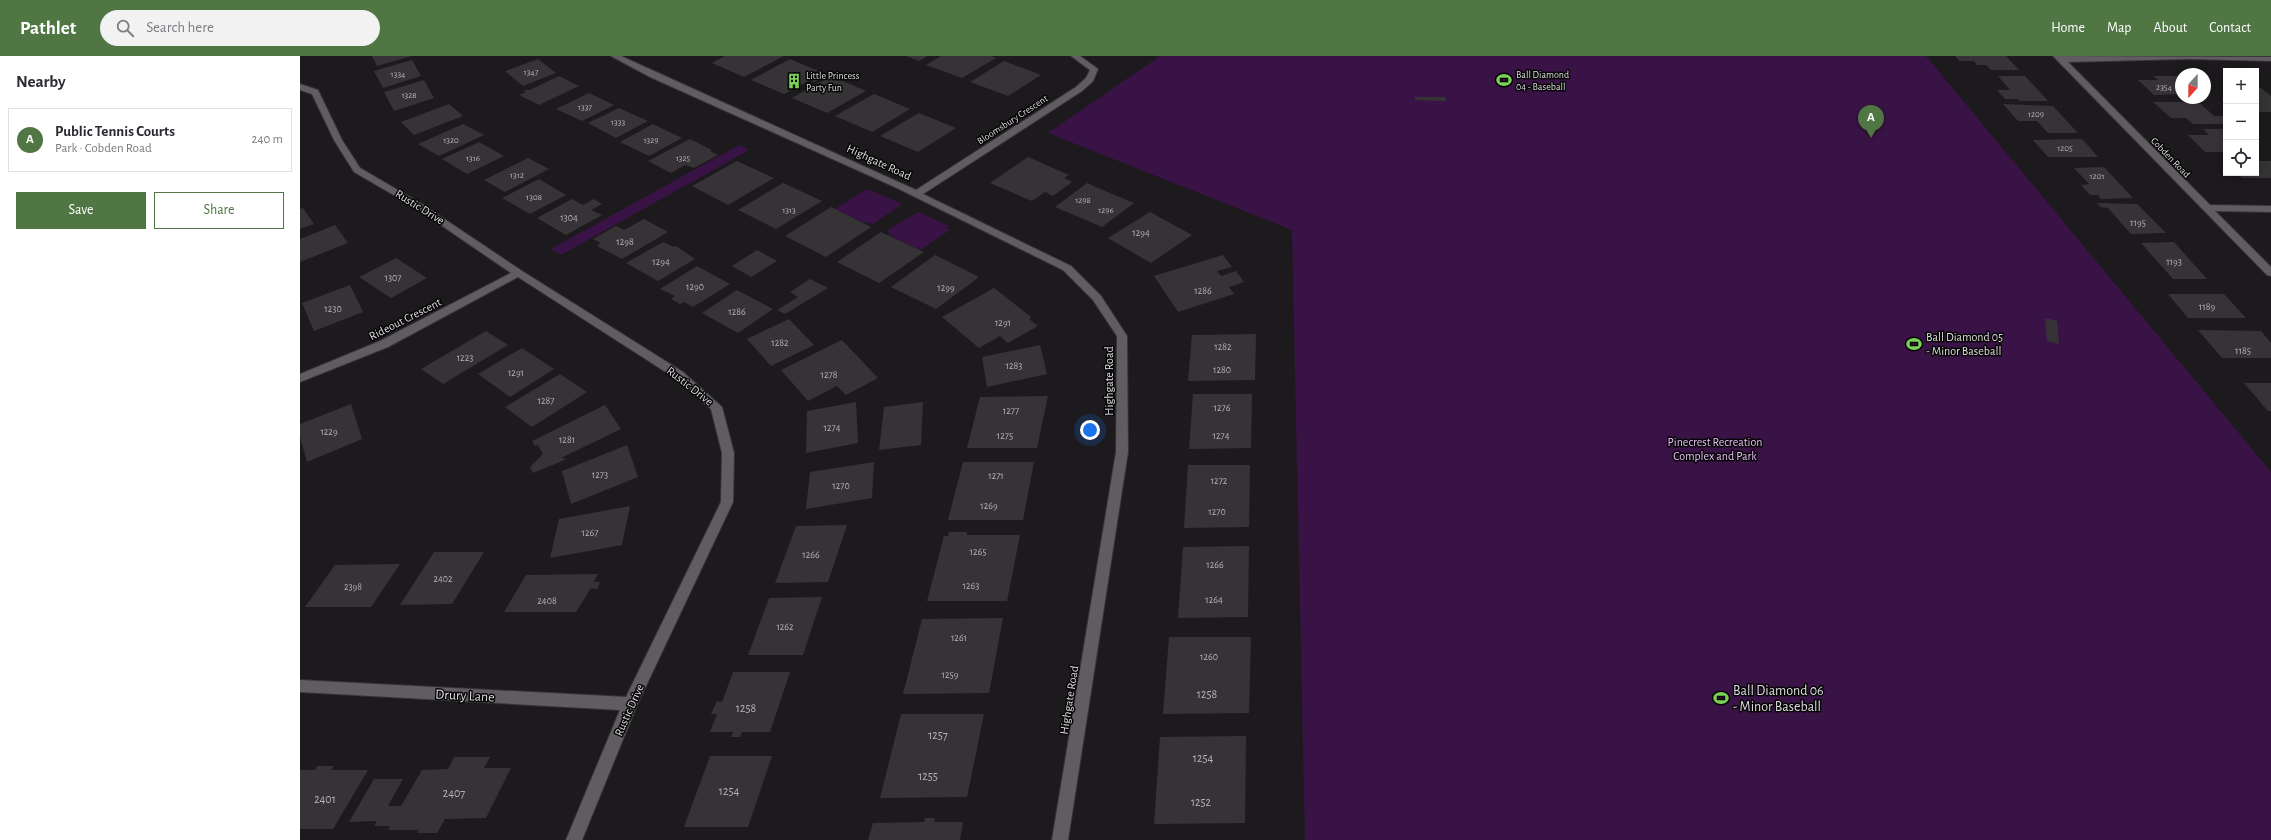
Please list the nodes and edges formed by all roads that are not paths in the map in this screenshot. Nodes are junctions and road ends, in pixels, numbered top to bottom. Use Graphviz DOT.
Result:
graph roads {
  1 [pos="615,56"];
  2 [pos="1075,56"];
  3 [pos="2059,58"];
  4 [pos="2271,59"];
  5 [pos="300,87"];
  6 [pos="916,194"];
  7 [pos="2205,208"];
  8 [pos="2271,209"];
  9 [pos="518,273"];
  10 [pos="2271,273"];
  11 [pos="300,378"];
  12 [pos="300,686"];
  13 [pos="630,704"];
  14 [pos="574,840"];
  15 [pos="1060,840"];
  1 -- 6 [label="street, Highgate Road"];
  2 -- 6 [label="street, Bloomsbury Crescent"];
  3 -- 4 [label="street"];
  3 -- 7 [label="street, Cobden Road"];
  5 -- 9 [label="street, Rustic Drive"];
  6 -- 15 [label="street, Highgate Road"];
  7 -- 8 [label="street"];
  7 -- 10 [label="street, Cobden Road"];
  9 -- 11 [label="street, Rideout Crescent"];
  9 -- 13 [label="street, Rustic Drive"];
  12 -- 13 [label="street, Drury Lane"];
  13 -- 14 [label="street, Rustic Drive"];
}
